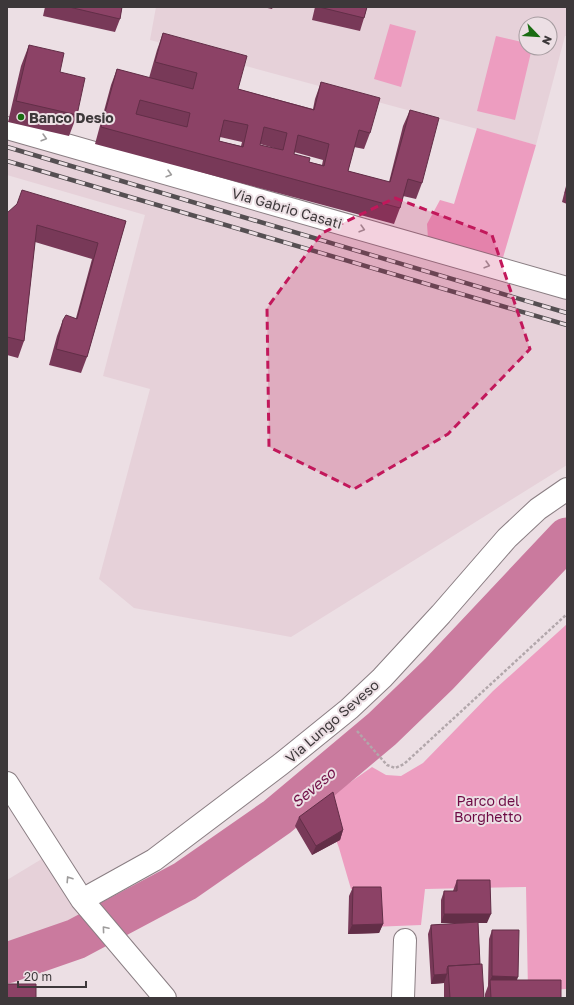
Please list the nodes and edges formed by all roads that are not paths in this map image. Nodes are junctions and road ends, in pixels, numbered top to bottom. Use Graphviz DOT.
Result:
graph roads {
  1 [pos="7,128"];
  2 [pos="567,288"];
  3 [pos="567,489"];
  4 [pos="7,783"];
  5 [pos="86,906"];
  6 [pos="405,940"];
  7 [pos="165,998"];
  8 [pos="403,998"];
  1 -- 2 [label="street, Via Gabrio Casati, one-way"];
  3 -- 5 [label="street, Via Lungo Seveso"];
  5 -- 4 [label="street, one-way"];
  7 -- 5 [label="street, one-way"];
  6 -- 8 [label="street"];
}
